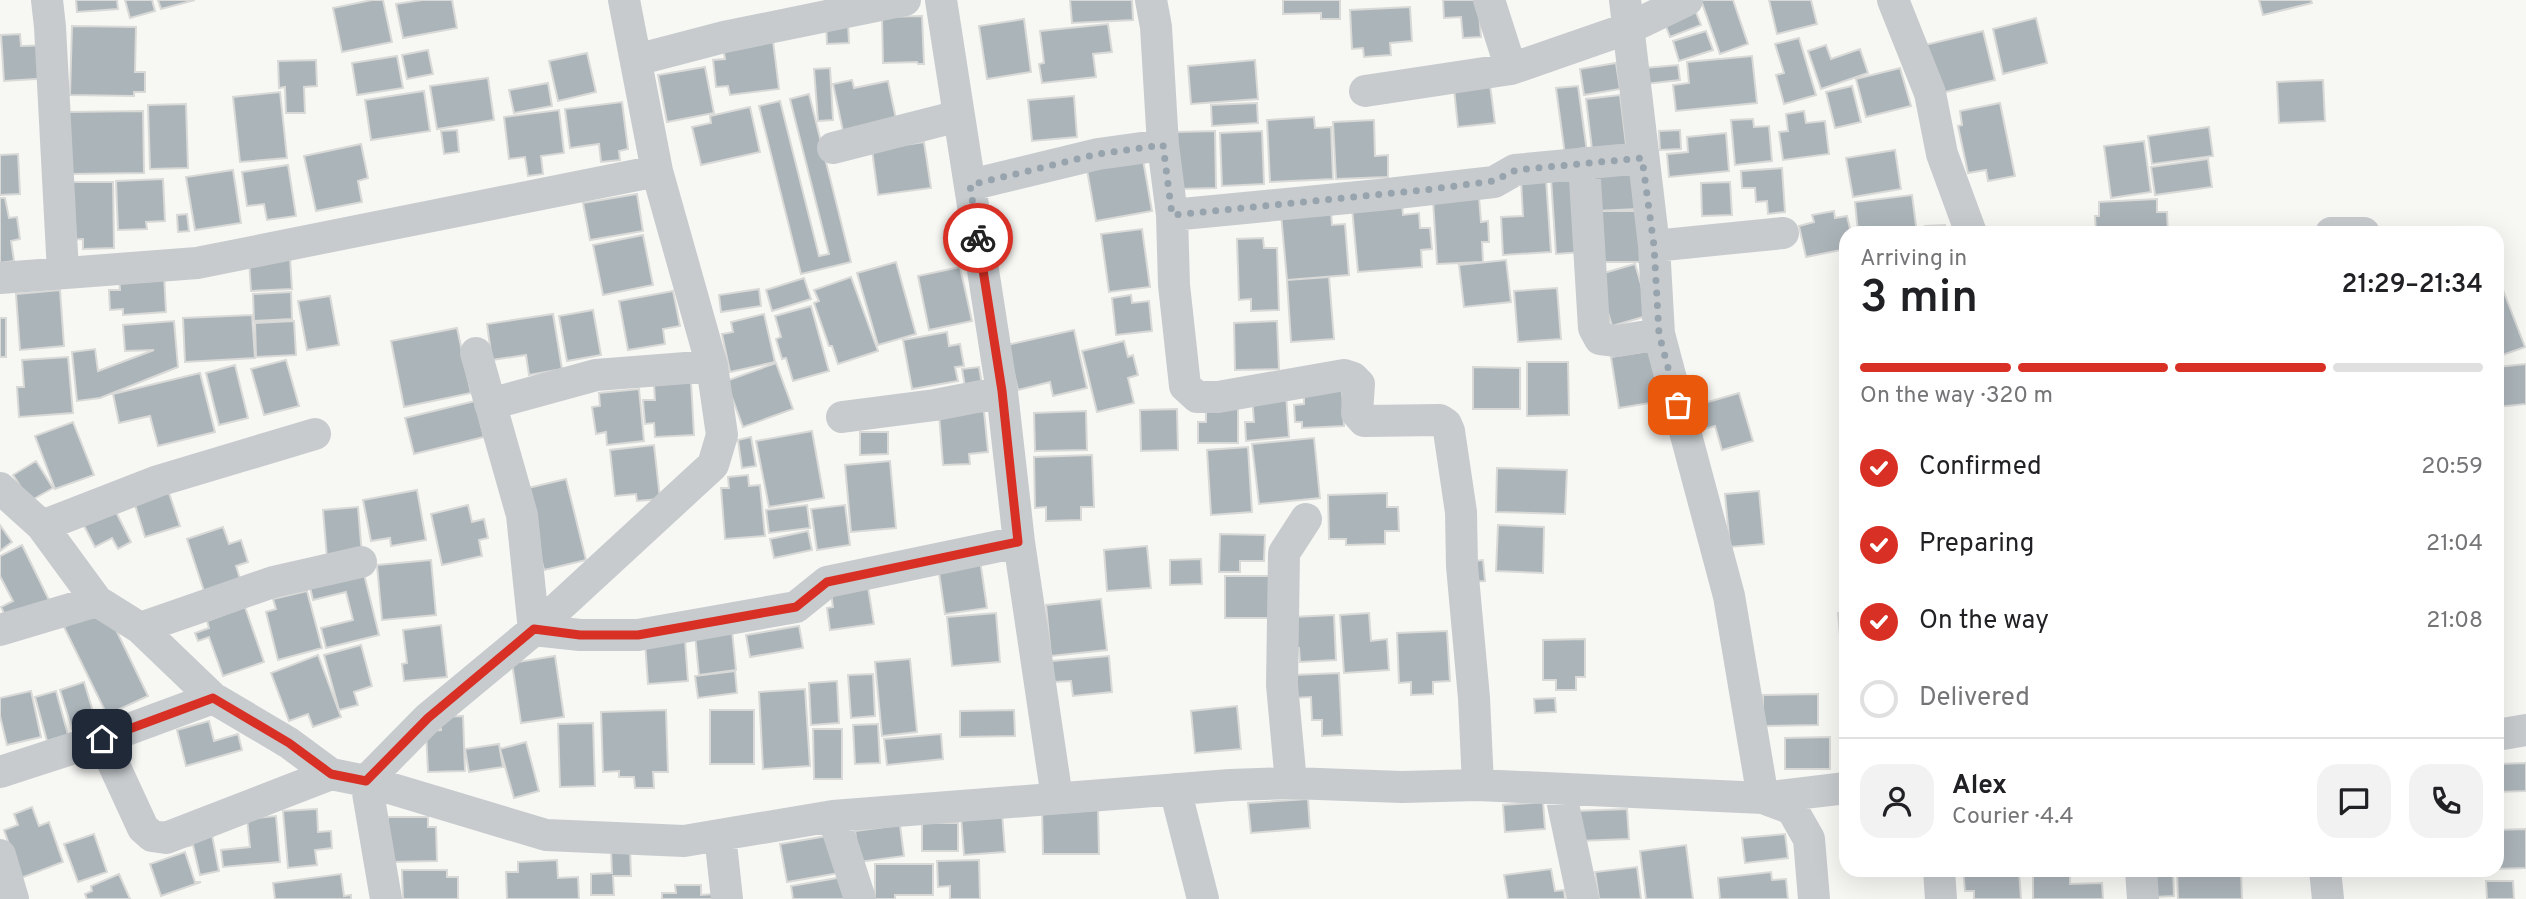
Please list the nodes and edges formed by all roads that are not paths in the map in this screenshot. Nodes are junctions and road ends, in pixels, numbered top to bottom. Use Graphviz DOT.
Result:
graph roads {
  1 [pos="47,0"];
  2 [pos="624,0"];
  3 [pos="905,0"];
  4 [pos="941,0"];
  5 [pos="1151,0"];
  6 [pos="1489,0"];
  7 [pos="1687,0"];
  8 [pos="1893,0"];
  9 [pos="1627,14"];
  10 [pos="636,60"];
  11 [pos="1511,69"];
  12 [pos="1365,91"];
  13 [pos="959,116"];
  14 [pos="1163,145"];
  15 [pos="833,148"];
  16 [pos="1642,158"];
  17 [pos="1584,163"];
  18 [pos="657,172"];
  19 [pos="970,185"];
  20 [pos="1172,215"];
  21 [pos="1968,226"];
  22 [pos="1783,233"];
  23 [pos="1654,246"];
  24 [pos="63,272"];
  25 [pos="0,278"];
  26 [pos="1659,334"];
  27 [pos="476,353"];
  28 [pos="712,366"];
  29 [pos="1002,391"];
  30 [pos="490,404"];
  31 [pos="842,417"];
  32 [pos="315,434"];
  33 [pos="0,488"];
  34 [pos="1306,519"];
  35 [pos="42,526"];
  36 [pos="1018,542"];
  37 [pos="361,562"];
  38 [pos="97,601"];
  39 [pos="140,628"];
  40 [pos="534,629"];
  41 [pos="0,630"];
  42 [pos="213,698"];
  43 [pos="2526,730"];
  44 [pos="2504,734"];
  45 [pos="102,739"];
  46 [pos="0,772"];
  47 [pos="331,774"];
  48 [pos="366,781"];
  49 [pos="1291,783"];
  50 [pos="1478,785"];
  51 [pos="1175,789"];
  52 [pos="1839,789"];
  53 [pos="1560,790"];
  54 [pos="1057,798"];
  55 [pos="1763,798"];
  56 [pos="832,816"];
  57 [pos="720,835"];
  58 [pos="0,855"];
  59 [pos="1939,877"];
  60 [pos="2141,877"];
  61 [pos="2326,877"];
  62 [pos="13,899"];
  63 [pos="386,899"];
  64 [pos="727,899"];
  65 [pos="860,899"];
  66 [pos="1202,899"];
  67 [pos="1583,899"];
  68 [pos="1814,899"];
  69 [pos="1941,899"];
  70 [pos="2143,899"];
  71 [pos="2328,899"];
  1 -- 24 [label="street"];
  2 -- 10 [label="street"];
  3 -- 10 [label="street"];
  4 -- 13 [label="street"];
  5 -- 14 [label="street"];
  6 -- 11 [label="street"];
  7 -- 9 [label="street"];
  8 -- 21 [label="street"];
  9 -- 11 [label="street"];
  9 -- 16 [label="street"];
  10 -- 18 [label="street"];
  11 -- 12 [label="street"];
  13 -- 15 [label="street"];
  13 -- 19 [label="street"];
  14 -- 19 [label="street"];
  14 -- 20 [label="street"];
  16 -- 17 [label="street"];
  16 -- 23 [label="street"];
  17 -- 20 [label="street"];
  17 -- 26 [label="street"];
  18 -- 24 [label="street"];
  18 -- 28 [label="street"];
  19 -- 29 [label="street"];
  20 -- 50 [label="street"];
  22 -- 23 [label="street"];
  23 -- 26 [label="street"];
  24 -- 25 [label="street"];
  26 -- 55 [label="street"];
  27 -- 30 [label="street"];
  28 -- 30 [label="street"];
  28 -- 40 [label="street"];
  29 -- 31 [label="street"];
  29 -- 36 [label="street"];
  30 -- 40 [label="street"];
  32 -- 35 [label="street"];
  33 -- 35 [label="street"];
  34 -- 49 [label="street"];
  35 -- 38 [label="street"];
  36 -- 40 [label="street"];
  36 -- 54 [label="street"];
  37 -- 39 [label="street"];
  38 -- 39 [label="street"];
  38 -- 41 [label="street"];
  39 -- 42 [label="street"];
  40 -- 48 [label="street"];
  42 -- 45 [label="street"];
  42 -- 47 [label="street"];
  43 -- 44 [label="street"];
  45 -- 46 [label="street"];
  45 -- 47 [label="street"];
  47 -- 48 [label="street"];
  48 -- 57 [label="street"];
  48 -- 63 [label="street"];
  49 -- 50 [label="street"];
  49 -- 51 [label="street"];
  50 -- 53 [label="street"];
  51 -- 54 [label="street"];
  51 -- 66 [label="street"];
  52 -- 55 [label="street"];
  53 -- 55 [label="street"];
  53 -- 67 [label="street"];
  54 -- 56 [label="street"];
  55 -- 68 [label="street"];
  56 -- 57 [label="street"];
  56 -- 65 [label="street"];
  57 -- 64 [label="street"];
  58 -- 62 [label="street"];
  59 -- 69 [label="street"];
  60 -- 70 [label="street"];
  61 -- 71 [label="street"];
}
